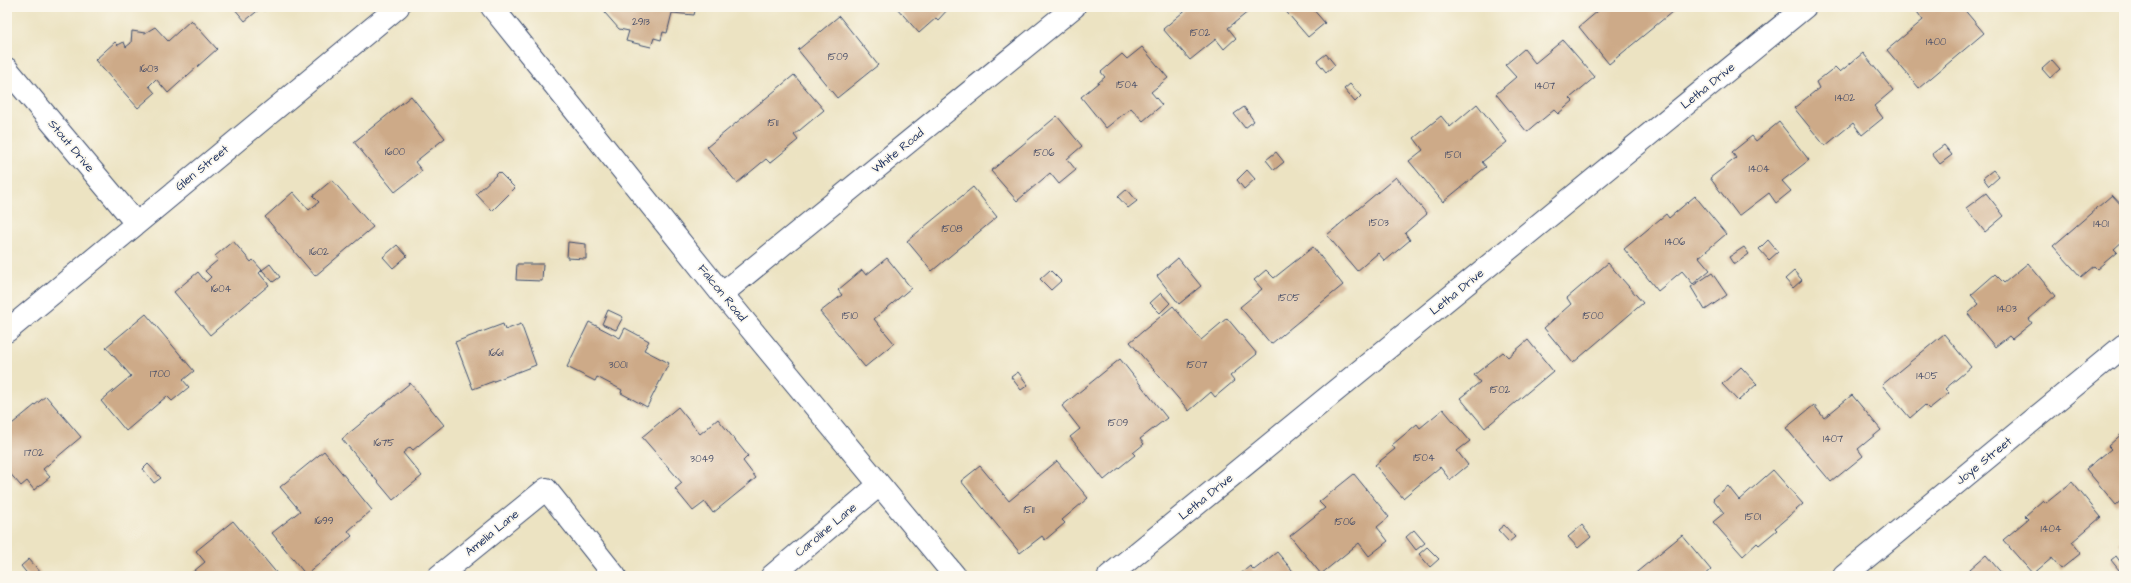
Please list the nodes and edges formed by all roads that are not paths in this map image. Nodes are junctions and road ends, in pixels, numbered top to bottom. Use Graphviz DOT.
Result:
graph roads {
  1 [pos="398,7"];
  2 [pos="492,7"];
  3 [pos="1074,7"];
  4 [pos="1805,7"];
  5 [pos="7,69"];
  6 [pos="136,223"];
  7 [pos="722,294"];
  8 [pos="7,331"];
  9 [pos="2124,345"];
  10 [pos="880,485"];
  11 [pos="439,576"];
  12 [pos="615,576"];
  13 [pos="772,576"];
  14 [pos="955,576"];
  15 [pos="1108,576"];
  16 [pos="1844,576"];
  1 -- 6 [label="street, Glen Street"];
  2 -- 7 [label="street, Falcon Road"];
  3 -- 7 [label="street, White Road"];
  4 -- 15 [label="street, Letha Drive"];
  5 -- 6 [label="street, Stout Drive"];
  6 -- 8 [label="street, Glen Street"];
  7 -- 10 [label="street, Falcon Road"];
  9 -- 16 [label="street, Joye Street"];
  10 -- 13 [label="street, Caroline Lane"];
  10 -- 14 [label="street, Falcon Road"];
  11 -- 12 [label="street, Amelia Lane"];
}
